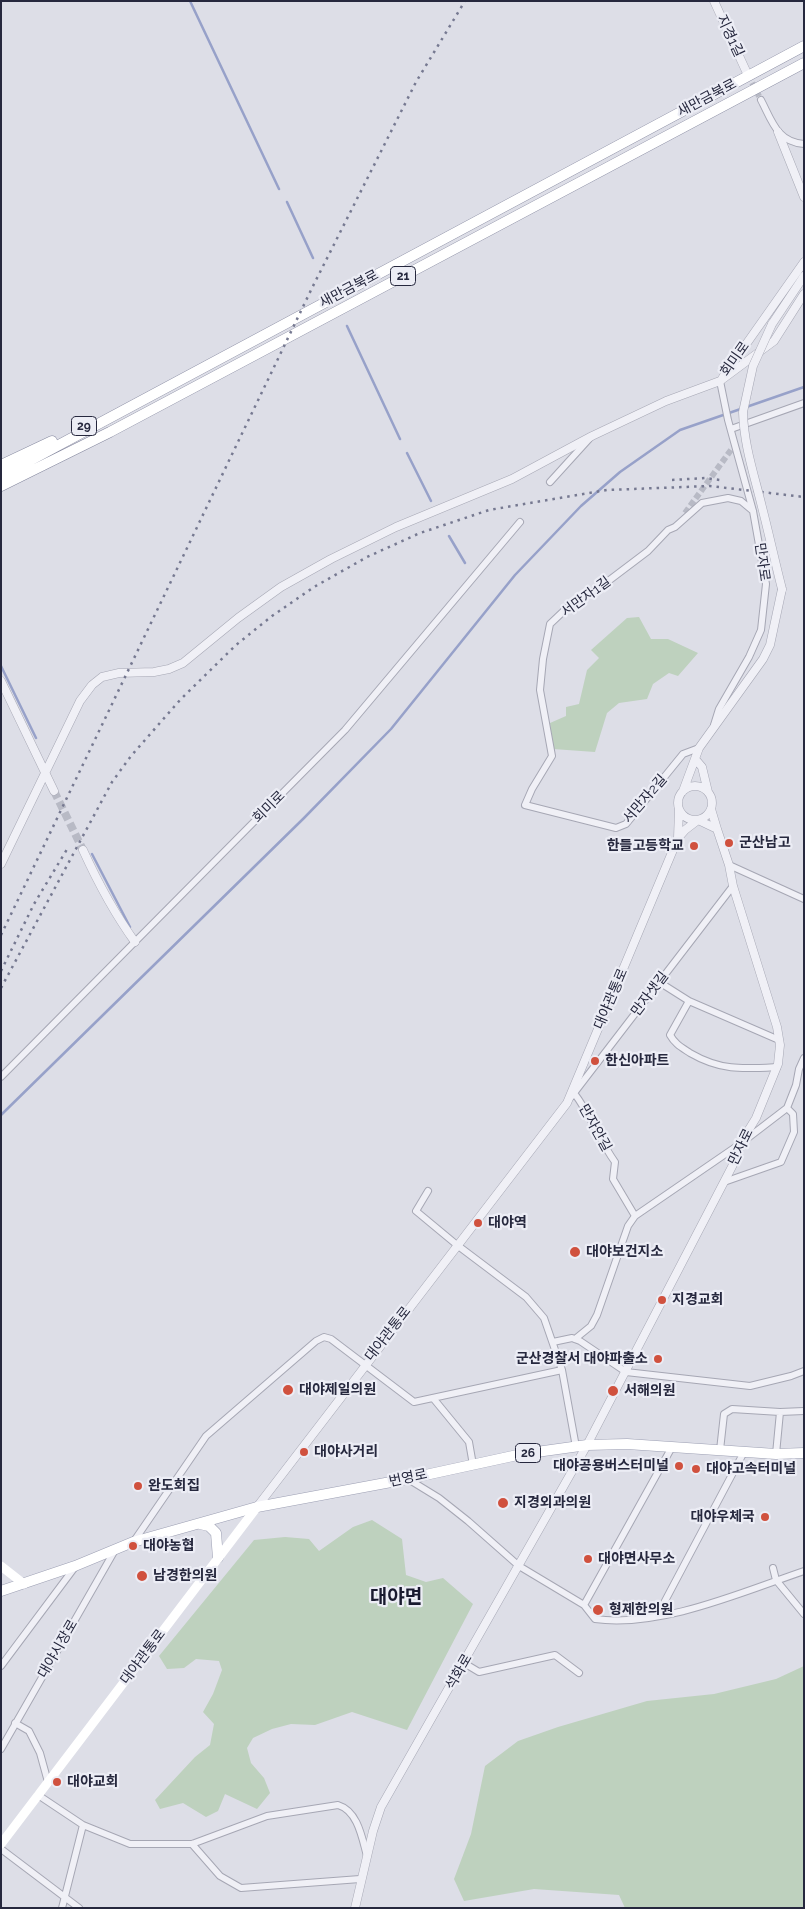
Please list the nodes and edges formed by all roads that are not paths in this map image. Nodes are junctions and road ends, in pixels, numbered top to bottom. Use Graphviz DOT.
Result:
graph roads {
  1 [pos="714,1"];
  2 [pos="804,46"];
  3 [pos="804,63"];
  4 [pos="746,71"];
  5 [pos="761,100"];
  6 [pos="778,132"];
  7 [pos="804,144"];
  8 [pos="804,197"];
  9 [pos="804,262"];
  10 [pos="804,276"];
  11 [pos="804,294"];
  12 [pos="720,381"];
  13 [pos="166,387"];
  14 [pos="171,399"];
  15 [pos="804,403"];
  16 [pos="731,428"];
  17 [pos="592,436"];
  18 [pos="734,441"];
  19 [pos="731,450"];
  20 [pos="1,465"];
  21 [pos="1,476"];
  22 [pos="550,482"];
  23 [pos="1,486"];
  24 [pos="1,492"];
  25 [pos="753,511"];
  26 [pos="685,513"];
  27 [pos="520,522"];
  28 [pos="675,527"];
  29 [pos="1,681"];
  30 [pos="713,727"];
  31 [pos="699,748"];
  32 [pos="696,760"];
  33 [pos="46,773"];
  34 [pos="54,791"];
  35 [pos="683,791"];
  36 [pos="708,792"];
  37 [pos="525,805"];
  38 [pos="679,807"];
  39 [pos="711,809"];
  40 [pos="698,820"];
  41 [pos="717,829"];
  42 [pos="678,838"];
  43 [pos="83,850"];
  44 [pos="1,864"];
  45 [pos="728,865"];
  46 [pos="732,886"];
  47 [pos="804,899"];
  48 [pos="135,942"];
  49 [pos="659,982"];
  50 [pos="689,1002"];
  51 [pos="779,1040"];
  52 [pos="804,1058"];
  53 [pos="777,1067"];
  54 [pos="1,1077"];
  55 [pos="574,1093"];
  56 [pos="567,1103"];
  57 [pos="787,1108"];
  58 [pos="740,1144"];
  59 [pos="724,1182"];
  60 [pos="428,1191"];
  61 [pos="635,1216"];
  62 [pos="457,1245"];
  63 [pos="575,1339"];
  64 [pos="553,1342"];
  65 [pos="365,1365"];
  66 [pos="562,1370"];
  67 [pos="804,1371"];
  68 [pos="626,1372"];
  69 [pos="433,1398"];
  70 [pos="804,1411"];
  71 [pos="780,1412"];
  72 [pos="587,1445"];
  73 [pos="576,1446"];
  74 [pos="672,1447"];
  75 [pos="720,1450"];
  76 [pos="744,1452"];
  77 [pos="804,1453"];
  78 [pos="776,1454"];
  79 [pos="473,1465"];
  80 [pos="407,1479"];
  81 [pos="257,1508"];
  82 [pos="199,1524"];
  83 [pos="133,1542"];
  84 [pos="115,1549"];
  85 [pos="218,1558"];
  86 [pos="1,1566"];
  87 [pos="75,1566"];
  88 [pos="519,1566"];
  89 [pos="773,1568"];
  90 [pos="804,1571"];
  91 [pos="776,1580"];
  92 [pos="24,1584"];
  93 [pos="1,1591"];
  94 [pos="1,1597"];
  95 [pos="584,1605"];
  96 [pos="804,1614"];
  97 [pos="657,1616"];
  98 [pos="464,1663"];
  99 [pos="1,1666"];
  100 [pos="579,1673"];
  101 [pos="15,1723"];
  102 [pos="1,1749"];
  103 [pos="48,1782"];
  104 [pos="38,1795"];
  105 [pos="83,1825"];
  106 [pos="1,1844"];
  107 [pos="192,1844"];
  108 [pos="1,1849"];
  109 [pos="367,1856"];
  110 [pos="360,1879"];
  111 [pos="65,1897"];
  112 [pos="62,1908"];
  113 [pos="79,1908"];
  114 [pos="355,1908"];
  1 -- 4 [label="street, 지경1길"];
  2 -- 13 [label="main road, 새만금북로 / 21"];
  3 -- 14 [label="main road, 새만금북로 / 21"];
  5 -- 6 [label="street"];
  6 -- 7 [label="street"];
  6 -- 8 [label="street"];
  9 -- 12 [label="street, 회미로"];
  10 -- 30 [label="street, 만자로, bridge"];
  11 -- 12 [label="street, 회미로"];
  12 -- 16 [label="street, 만자로"];
  12 -- 17 [label="street"];
  13 -- 20 [label="main road, 29"];
  13 -- 21 [label="main road, 새만금북로 / 21"];
  14 -- 23 [label="main road, 새만금북로 / 21"];
  14 -- 24 [label="main road"];
  15 -- 16 [label="street"];
  16 -- 18 [label="street, 만자로"];
  17 -- 22 [label="street"];
  17 -- 33 [label="street"];
  18 -- 19 [label="street"];
  18 -- 25 [label="street, 만자로"];
  25 -- 28 [label="street, 서만자1길"];
  25 -- 30 [label="street, 만자로"];
  26 -- 28 [label="street, 서만자1길"];
  27 -- 48 [label="street, 회미로"];
  28 -- 37 [label="street, 서만자1길"];
  29 -- 33 [label="street"];
  30 -- 31 [label="street, 만자로"];
  31 -- 32 [label="street, 만자로"];
  31 -- 37 [label="street, 서만자2길"];
  32 -- 35 [label="street, 만자로"];
  32 -- 36 [label="street"];
  33 -- 34 [label="street"];
  33 -- 44 [label="street"];
  35 -- 36 [label="street"];
  35 -- 38 [label="street"];
  36 -- 39 [label="street"];
  38 -- 40 [label="street"];
  38 -- 42 [label="street"];
  39 -- 40 [label="street"];
  39 -- 41 [label="street, 만자로"];
  40 -- 41 [label="street"];
  40 -- 42 [label="street"];
  41 -- 45 [label="street, 만자로"];
  42 -- 56 [label="street, 대야관통로"];
  43 -- 48 [label="street"];
  45 -- 46 [label="street, 만자로"];
  45 -- 47 [label="street"];
  46 -- 49 [label="street, 만자샛길"];
  46 -- 51 [label="street, 만자로"];
  48 -- 54 [label="street, 회미로"];
  49 -- 50 [label="street"];
  49 -- 55 [label="street, 만자샛길"];
  50 -- 51 [label="street"];
  50 -- 53 [label="street"];
  51 -- 53 [label="street, 만자로"];
  52 -- 57 [label="street"];
  53 -- 58 [label="street, 만자로"];
  55 -- 56 [label="street, 만자샛길"];
  55 -- 61 [label="street, 만자안길"];
  56 -- 62 [label="street, 대야관통로"];
  57 -- 58 [label="street"];
  57 -- 59 [label="street"];
  58 -- 59 [label="street, 만자로"];
  58 -- 61 [label="street"];
  59 -- 68 [label="street, 만자로"];
  60 -- 62 [label="street"];
  61 -- 63 [label="street"];
  62 -- 64 [label="street"];
  62 -- 65 [label="street, 대야관통로"];
  63 -- 64 [label="street"];
  63 -- 68 [label="street"];
  64 -- 66 [label="street"];
  65 -- 69 [label="street"];
  65 -- 81 [label="street, 대야관통로"];
  65 -- 83 [label="street"];
  66 -- 69 [label="street"];
  66 -- 73 [label="street"];
  67 -- 68 [label="street"];
  68 -- 72 [label="street, 만자로"];
  69 -- 79 [label="street"];
  70 -- 71 [label="street"];
  71 -- 75 [label="street"];
  71 -- 78 [label="street"];
  72 -- 73 [label="main road, 번영로 / 26"];
  72 -- 74 [label="main road, 번영로 / 26"];
  72 -- 88 [label="street, 석화로"];
  73 -- 79 [label="main road, 번영로 / 26"];
  74 -- 75 [label="main road, 번영로 / 26"];
  74 -- 95 [label="street"];
  75 -- 76 [label="main road, 번영로 / 26"];
  76 -- 78 [label="main road, 번영로 / 26"];
  76 -- 97 [label="street"];
  77 -- 78 [label="main road, 번영로 / 26"];
  79 -- 80 [label="main road, 번영로 / 26"];
  80 -- 81 [label="main road, 번영로 / 26"];
  80 -- 88 [label="street"];
  81 -- 82 [label="main road, 번영로 / 26"];
  81 -- 85 [label="main road, 대야관통로"];
  82 -- 83 [label="main road, 번영로 / 26"];
  82 -- 85 [label="main road"];
  83 -- 84 [label="main road, 번영로 / 26"];
  84 -- 87 [label="main road, 번영로 / 26"];
  84 -- 101 [label="street, 대야시장로"];
  85 -- 103 [label="main road, 대야관통로"];
  86 -- 92 [label="main road"];
  87 -- 92 [label="main road, 번영로 / 26"];
  87 -- 99 [label="street"];
  88 -- 95 [label="street"];
  88 -- 98 [label="street, 석화로"];
  89 -- 91 [label="street"];
  90 -- 91 [label="street"];
  91 -- 96 [label="street"];
  91 -- 97 [label="street"];
  92 -- 93 [label="main road, 번영로 / 26"];
  92 -- 94 [label="main road, 번영로 / 26"];
  95 -- 97 [label="street"];
  98 -- 100 [label="street"];
  98 -- 109 [label="street, 석화로"];
  101 -- 102 [label="street, 대야시장로"];
  101 -- 103 [label="street"];
  103 -- 104 [label="main road, 대야관통로"];
  104 -- 105 [label="street"];
  104 -- 106 [label="main road, 대야관통로"];
  105 -- 107 [label="street"];
  105 -- 111 [label="street"];
  107 -- 109 [label="street"];
  107 -- 110 [label="street"];
  108 -- 111 [label="street"];
  109 -- 110 [label="street, 석화로"];
  110 -- 114 [label="street, 석화로"];
  111 -- 112 [label="street"];
  111 -- 113 [label="street"];
}
